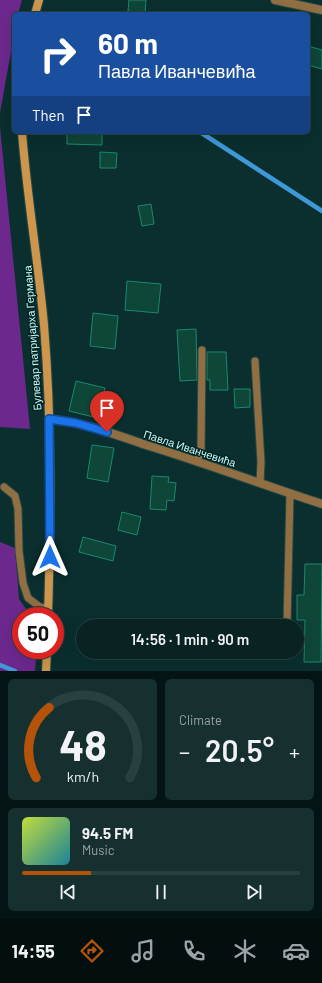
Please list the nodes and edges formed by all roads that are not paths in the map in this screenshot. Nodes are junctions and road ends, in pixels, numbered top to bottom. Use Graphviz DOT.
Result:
graph roads {
  1 [pos="39,0"];
  2 [pos="274,0"];
  3 [pos="322,10"];
  4 [pos="36,12"];
  5 [pos="22,134"];
  6 [pos="202,350"];
  7 [pos="255,361"];
  8 [pos="49,419"];
  9 [pos="197,461"];
  10 [pos="260,482"];
  11 [pos="4,487"];
  12 [pos="290,494"];
  13 [pos="322,504"];
  14 [pos="40,607"];
  15 [pos="48,607"];
  16 [pos="287,619"];
  17 [pos="46,659"];
  18 [pos="46,671"];
  1 -- 4 [label="main road"];
  2 -- 3 [label="street"];
  5 -- 8 [label="main road, Булевар патријарха Германа"];
  6 -- 9 [label="lane"];
  7 -- 10 [label="lane"];
  8 -- 9 [label="street, Павла Иванчевића"];
  8 -- 15 [label="main road, Булевар патријарха Германа"];
  9 -- 10 [label="street, Павла Иванчевића"];
  10 -- 12 [label="street, Павла Иванчевића"];
  11 -- 14 [label="lane"];
  12 -- 13 [label="street, Павла Иванчевића"];
  12 -- 16 [label="lane"];
  17 -- 18 [label="main road"];
}
